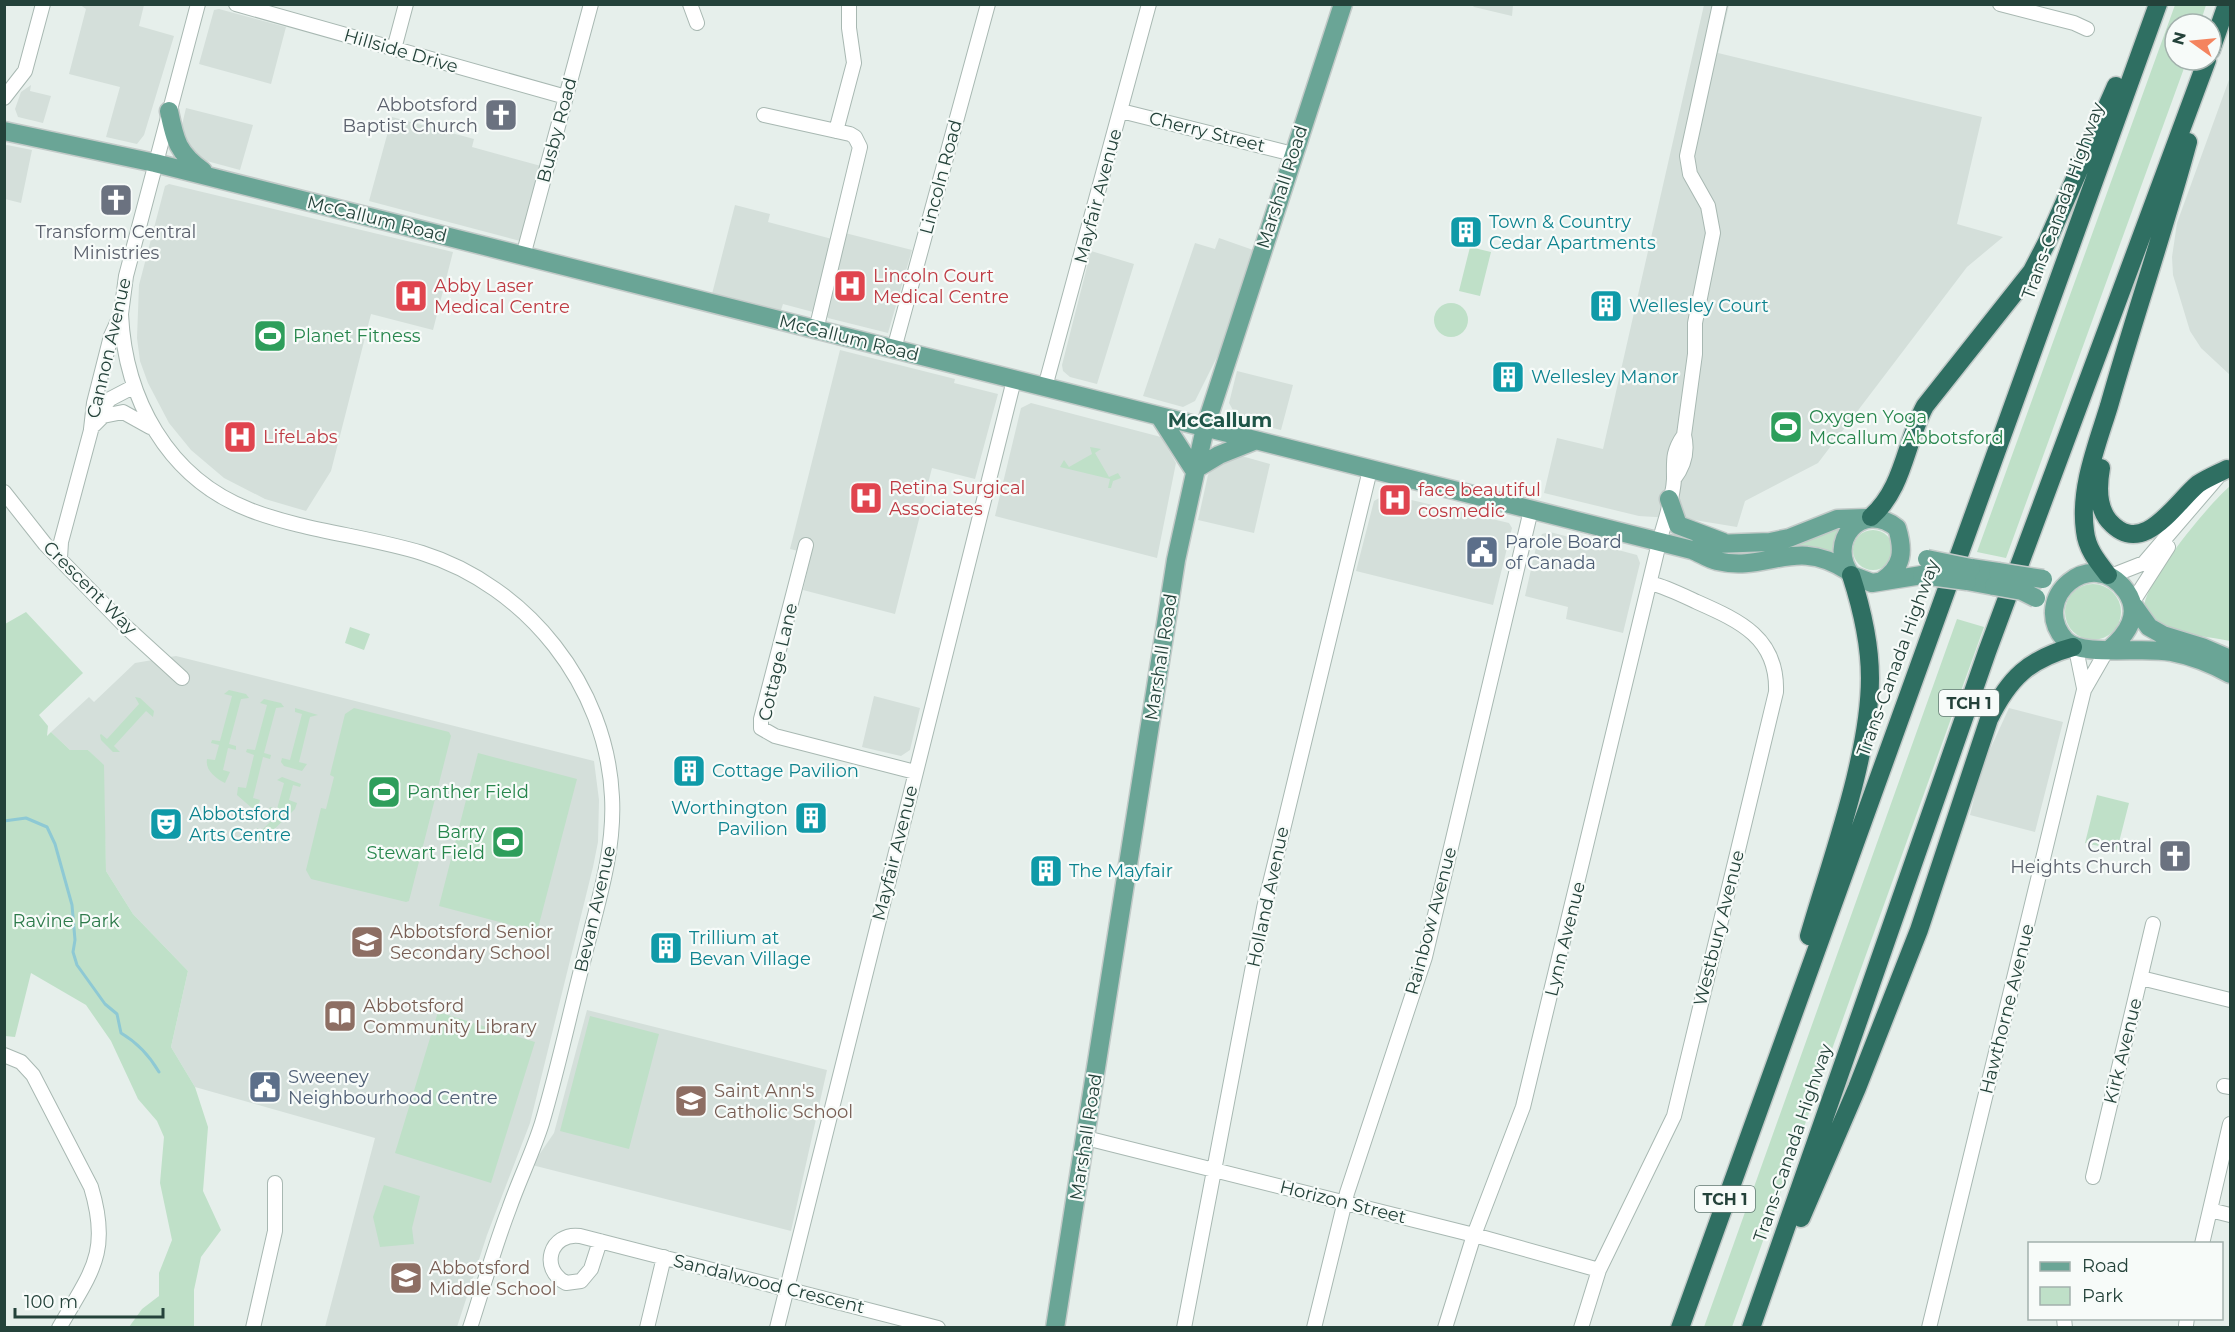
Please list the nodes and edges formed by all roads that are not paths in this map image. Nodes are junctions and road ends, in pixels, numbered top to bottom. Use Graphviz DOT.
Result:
graph roads {
  1 [pos="43,4"];
  2 [pos="198,4"];
  3 [pos="236,4"];
  4 [pos="406,4"];
  5 [pos="591,4"];
  6 [pos="849,4"];
  7 [pos="988,4"];
  8 [pos="1149,4"];
  9 [pos="1343,4"];
  10 [pos="1720,4"];
  11 [pos="2000,4"];
  12 [pos="2152,4"];
  13 [pos="2158,4"];
  14 [pos="2087,29"];
  15 [pos="394,49"];
  16 [pos="2203,72"];
  17 [pos="2199,83"];
  18 [pos="566,97"];
  19 [pos="4,98"];
  20 [pos="169,111"];
  21 [pos="1121,111"];
  22 [pos="764,115"];
  23 [pos="4,131"];
  24 [pos="836,131"];
  25 [pos="1293,153"];
  26 [pos="155,163"];
  27 [pos="212,177"];
  28 [pos="523,256"];
  29 [pos="121,314"];
  30 [pos="816,330"];
  31 [pos="894,349"];
  32 [pos="2122,359"];
  33 [pos="1014,380"];
  34 [pos="133,387"];
  35 [pos="1045,387"];
  36 [pos="1160,417"];
  37 [pos="152,428"];
  38 [pos="1205,428"];
  39 [pos="91,429"];
  40 [pos="1254,441"];
  41 [pos="2229,468"];
  42 [pos="1194,470"];
  43 [pos="1370,470"];
  44 [pos="4,492"];
  45 [pos="1670,499"];
  46 [pos="1531,510"];
  47 [pos="1869,517"];
  48 [pos="2184,518"];
  49 [pos="1897,528"];
  50 [pos="1659,543"];
  51 [pos="1727,544"];
  52 [pos="806,545"];
  53 [pos="1692,550"];
  54 [pos="60,558"];
  55 [pos="1925,567"];
  56 [pos="1850,573"];
  57 [pos="2083,574"];
  58 [pos="2109,576"];
  59 [pos="1996,579"];
  60 [pos="1882,581"];
  61 [pos="1650,583"];
  62 [pos="2133,605"];
  63 [pos="2055,622"];
  64 [pos="2074,648"];
  65 [pos="2108,650"];
  66 [pos="2230,659"];
  67 [pos="2230,674"];
  68 [pos="182,678"];
  69 [pos="2084,690"];
  70 [pos="915,772"];
  71 [pos="2153,924"];
  72 [pos="2141,978"];
  73 [pos="2230,1000"];
  74 [pos="4,1055"];
  75 [pos="1771,1071"];
  76 [pos="2230,1124"];
  77 [pos="1086,1138"];
  78 [pos="1215,1169"];
  79 [pos="2093,1177"];
  80 [pos="275,1183"];
  81 [pos="1345,1202"];
  82 [pos="2210,1210"];
  83 [pos="2230,1215"];
  84 [pos="1474,1235"];
  85 [pos="600,1241"];
  86 [pos="2202,1242"];
  87 [pos="664,1257"];
  88 [pos="1599,1270"];
  89 [pos="786,1289"];
  90 [pos="910,1324"];
  91 [pos="59,1328"];
  92 [pos="253,1328"];
  93 [pos="471,1328"];
  94 [pos="646,1328"];
  95 [pos="777,1328"];
  96 [pos="938,1328"];
  97 [pos="1055,1328"];
  98 [pos="1184,1328"];
  99 [pos="1314,1328"];
  100 [pos="1445,1328"];
  101 [pos="1581,1328"];
  102 [pos="1680,1328"];
  103 [pos="1752,1328"];
  104 [pos="1929,1328"];
  1 -- 19 [label="street"];
  2 -- 20 [label="street, Cannon Avenue"];
  3 -- 15 [label="street, Hillside Drive"];
  4 -- 15 [label="street"];
  5 -- 18 [label="street, Busby Road"];
  6 -- 24 [label="street"];
  7 -- 31 [label="street, Lincoln Road"];
  8 -- 21 [label="street, Mayfair Avenue"];
  9 -- 25 [label="main road, Marshall Road"];
  10 -- 45 [label="street, Lynn Avenue"];
  11 -- 14 [label="street"];
  12 -- 47 [label="highway"];
  13 -- 75 [label="highway, Trans-Canada Highway / TCH 1"];
  15 -- 18 [label="street, Hillside Drive"];
  16 -- 17 [label="highway, Trans-Canada Highway / TCH 1"];
  17 -- 32 [label="highway"];
  17 -- 103 [label="highway, Trans-Canada Highway / TCH 1"];
  18 -- 28 [label="street, Busby Road"];
  20 -- 26 [label="street, Cannon Avenue"];
  20 -- 27 [label="main road"];
  21 -- 25 [label="street, Cherry Street"];
  21 -- 35 [label="street, Mayfair Avenue"];
  22 -- 24 [label="street"];
  23 -- 26 [label="main road, McCallum Road"];
  24 -- 30 [label="street"];
  25 -- 38 [label="main road, Marshall Road"];
  26 -- 27 [label="main road, McCallum Road"];
  26 -- 29 [label="street, Cannon Avenue"];
  27 -- 28 [label="main road, McCallum Road"];
  28 -- 30 [label="main road, McCallum Road"];
  29 -- 34 [label="street, Bevan Avenue"];
  29 -- 39 [label="street, Cannon Avenue"];
  30 -- 31 [label="main road, McCallum Road"];
  31 -- 33 [label="main road, McCallum Road"];
  32 -- 41 [label="highway"];
  32 -- 58 [label="highway"];
  33 -- 35 [label="main road, McCallum Road"];
  33 -- 70 [label="street, Mayfair Avenue"];
  34 -- 37 [label="street, Bevan Avenue"];
  34 -- 39 [label="street, Cannon Avenue"];
  35 -- 36 [label="main road, McCallum Road"];
  36 -- 38 [label="main road, McCallum Road"];
  36 -- 42 [label="main road"];
  37 -- 39 [label="street, Cannon Avenue"];
  37 -- 93 [label="street, Bevan Avenue"];
  38 -- 40 [label="main road, McCallum Road"];
  38 -- 42 [label="main road, Marshall Road"];
  39 -- 54 [label="street, Cannon Avenue"];
  40 -- 42 [label="main road"];
  40 -- 43 [label="main road, McCallum Road"];
  41 -- 48 [label="street"];
  42 -- 77 [label="main road, Marshall Road"];
  43 -- 46 [label="main road, McCallum Road"];
  43 -- 78 [label="street, Holland Avenue"];
  44 -- 54 [label="street, Crescent Way"];
  45 -- 50 [label="street, Lynn Avenue"];
  45 -- 51 [label="main road"];
  46 -- 50 [label="main road, McCallum Road"];
  46 -- 81 [label="street, Rainbow Avenue"];
  47 -- 49 [label="main road"];
  47 -- 51 [label="main road, McCallum Road"];
  47 -- 56 [label="main road"];
  48 -- 58 [label="street"];
  48 -- 62 [label="street"];
  49 -- 55 [label="main road"];
  49 -- 60 [label="main road"];
  50 -- 53 [label="main road, McCallum Road"];
  50 -- 61 [label="street, Lynn Avenue"];
  51 -- 53 [label="main road, McCallum Road"];
  52 -- 70 [label="street, Cottage Lane"];
  53 -- 56 [label="main road, McCallum Road"];
  54 -- 68 [label="street, Crescent Way"];
  55 -- 59 [label="main road, bridge"];
  55 -- 60 [label="main road"];
  56 -- 60 [label="main road"];
  56 -- 75 [label="highway"];
  57 -- 58 [label="main road"];
  57 -- 59 [label="main road, bridge"];
  57 -- 63 [label="main road"];
  58 -- 62 [label="main road"];
  59 -- 63 [label="main road, bridge"];
  61 -- 84 [label="street, Lynn Avenue"];
  61 -- 88 [label="street, Westbury Avenue"];
  62 -- 65 [label="main road"];
  62 -- 66 [label="main road"];
  63 -- 64 [label="main road"];
  64 -- 65 [label="main road"];
  64 -- 69 [label="street, Hawthorne Avenue"];
  64 -- 103 [label="highway"];
  65 -- 67 [label="main road"];
  65 -- 69 [label="street, Hawthorne Avenue"];
  69 -- 104 [label="street, Hawthorne Avenue"];
  70 -- 89 [label="street, Mayfair Avenue"];
  71 -- 72 [label="street, Kirk Avenue"];
  72 -- 73 [label="street"];
  72 -- 79 [label="street, Kirk Avenue"];
  74 -- 91 [label="street"];
  75 -- 102 [label="highway, Trans-Canada Highway / TCH 1"];
  76 -- 82 [label="street"];
  77 -- 78 [label="street, Horizon Street"];
  77 -- 97 [label="main road, Marshall Road"];
  78 -- 81 [label="street, Horizon Street"];
  78 -- 98 [label="street, Holland Avenue"];
  80 -- 92 [label="street"];
  81 -- 84 [label="street, Horizon Street"];
  81 -- 99 [label="street, Rainbow Avenue"];
  82 -- 83 [label="street"];
  82 -- 86 [label="street"];
  84 -- 88 [label="street, Horizon Street"];
  84 -- 100 [label="street, Lynn Avenue"];
  85 -- 87 [label="street, Sandalwood Crescent"];
  87 -- 89 [label="street, Sandalwood Crescent"];
  87 -- 94 [label="street"];
  88 -- 101 [label="street, Westbury Avenue"];
  89 -- 90 [label="street, Sandalwood Crescent"];
  89 -- 95 [label="street, Mayfair Avenue"];
  90 -- 96 [label="street, Sandalwood Crescent"];
}
